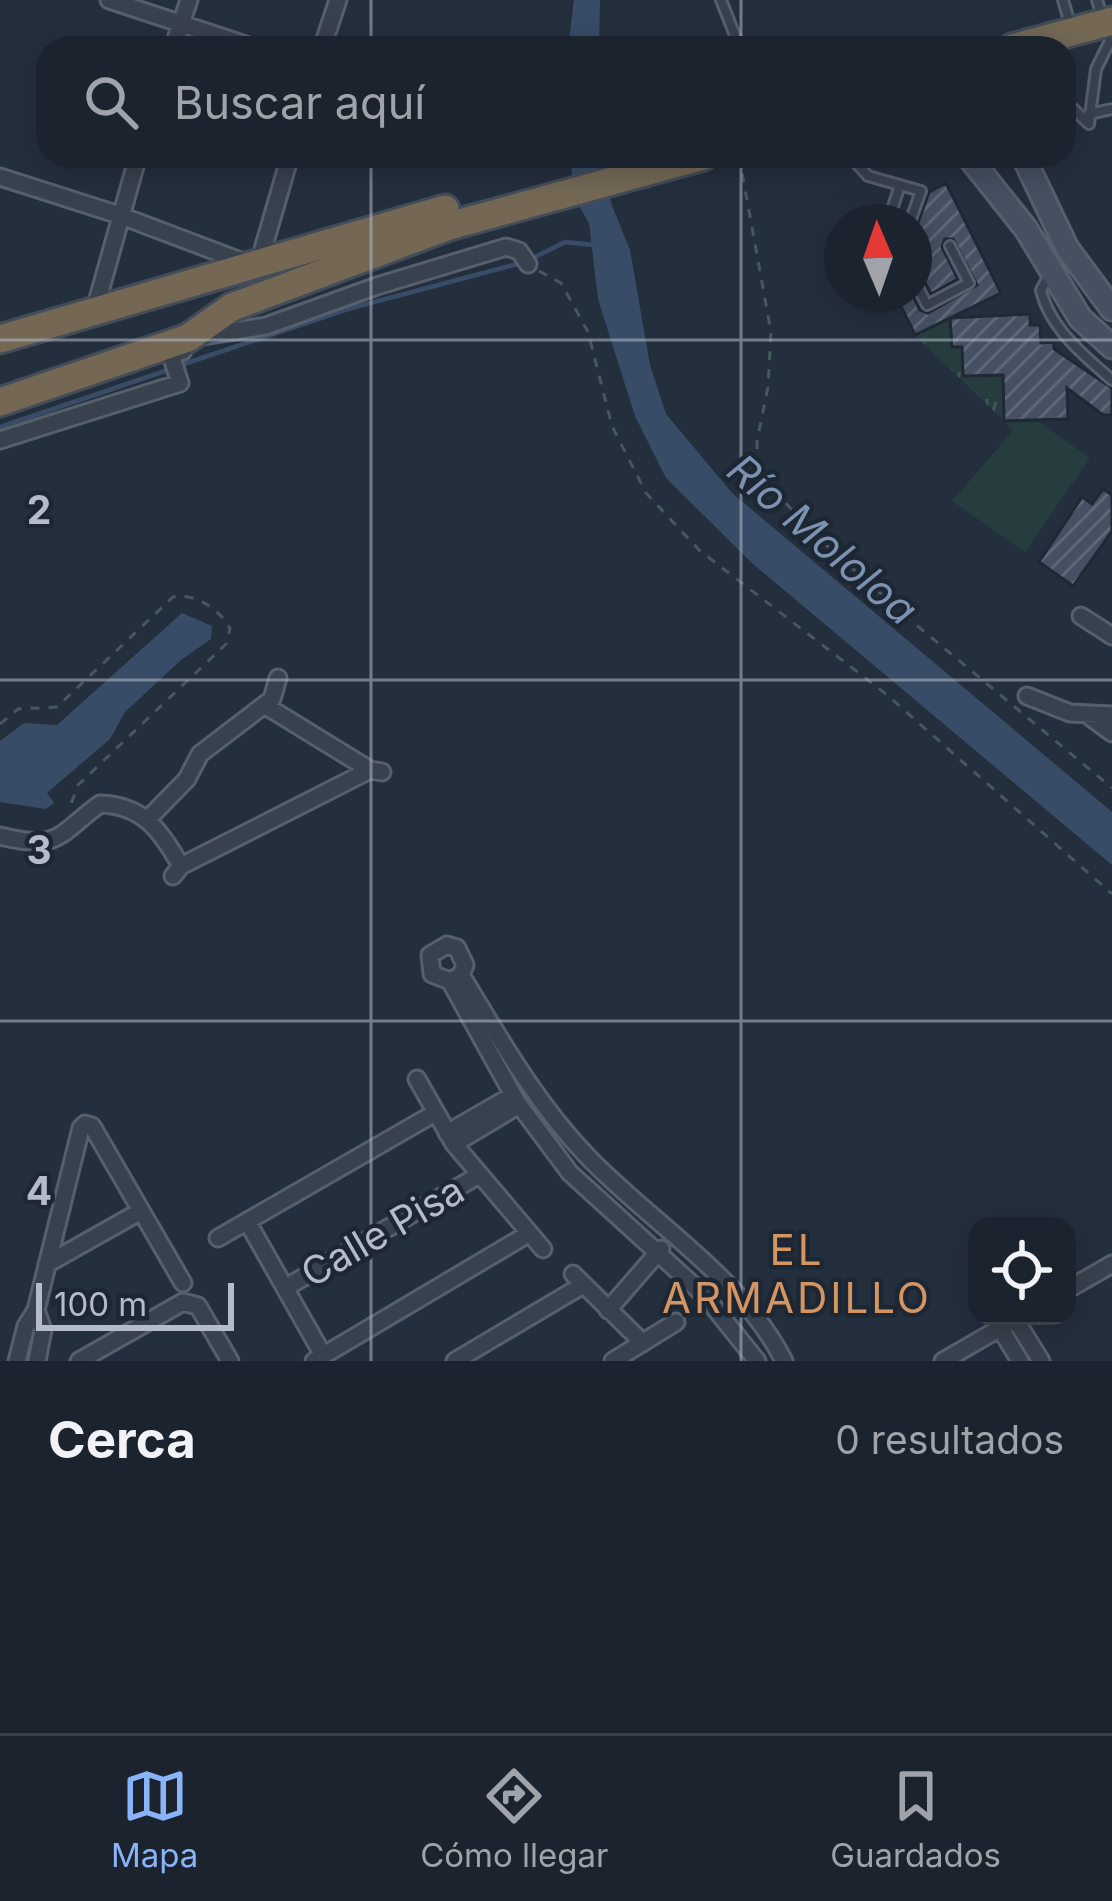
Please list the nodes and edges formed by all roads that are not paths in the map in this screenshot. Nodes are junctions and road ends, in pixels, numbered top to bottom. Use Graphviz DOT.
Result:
graph roads {
  1 [pos="109,0"];
  2 [pos="189,0"];
  3 [pos="338,0"];
  4 [pos="721,0"];
  5 [pos="1063,0"];
  6 [pos="181,24"];
  7 [pos="1107,25"];
  8 [pos="177,36"];
  9 [pos="218,36"];
  10 [pos="326,36"];
  11 [pos="735,36"];
  12 [pos="1067,36"];
  13 [pos="1076,39"];
  14 [pos="1076,109"];
  15 [pos="1112,109"];
  16 [pos="1089,119"];
  17 [pos="134,168"];
  18 [pos="286,168"];
  19 [pos="607,168"];
  20 [pos="861,168"];
  21 [pos="978,168"];
  22 [pos="1029,168"];
  23 [pos="0,177"];
  24 [pos="900,185"];
  25 [pos="548,187"];
  26 [pos="894,204"];
  27 [pos="916,204"];
  28 [pos="119,214"];
  29 [pos="950,246"];
  30 [pos="1067,248"];
  31 [pos="526,260"];
  32 [pos="257,266"];
  33 [pos="1047,267"];
  34 [pos="932,302"];
  35 [pos="1112,309"];
  36 [pos="94,313"];
  37 [pos="266,326"];
  38 [pos="0,339"];
  39 [pos="1112,347"];
  40 [pos="179,358"];
  41 [pos="100,370"];
  42 [pos="1112,380"];
  43 [pos="0,402"];
  44 [pos="0,415"];
  45 [pos="0,440"];
  46 [pos="1081,616"];
  47 [pos="1110,630"];
  48 [pos="278,678"];
  49 [pos="1027,696"];
  50 [pos="266,706"];
  51 [pos="1112,715"];
  52 [pos="1089,716"];
  53 [pos="1112,733"];
  54 [pos="148,819"];
  55 [pos="0,836"];
  56 [pos="417,1079"];
  57 [pos="516,1100"];
  58 [pos="435,1113"];
  59 [pos="451,1138"];
  60 [pos="479,1174"];
  61 [pos="141,1211"];
  62 [pos="247,1221"];
  63 [pos="528,1234"];
  64 [pos="674,1235"];
  65 [pos="218,1238"];
  66 [pos="543,1249"];
  67 [pos="658,1253"];
  68 [pos="47,1264"];
  69 [pos="1112,1264"];
  70 [pos="183,1283"];
  71 [pos="1076,1285"];
  72 [pos="285,1288"];
  73 [pos="36,1310"];
  74 [pos="608,1310"];
  75 [pos="676,1322"];
  76 [pos="1005,1325"];
  77 [pos="643,1343"];
  78 [pos="1022,1353"];
  79 [pos="19,1355"];
  80 [pos="99,1356"];
  81 [pos="38,1357"];
  82 [pos="319,1358"];
  83 [pos="79,1361"];
  84 [pos="230,1361"];
  85 [pos="455,1361"];
  86 [pos="613,1361"];
  87 [pos="757,1361"];
  88 [pos="784,1361"];
  89 [pos="943,1361"];
  90 [pos="1041,1361"];
  1 -- 6 [label="street"];
  2 -- 6 [label="street"];
  3 -- 10 [label="street"];
  4 -- 11 [label="lane"];
  5 -- 12 [label="lane"];
  6 -- 8 [label="street"];
  6 -- 9 [label="street"];
  7 -- 13 [label="highway"];
  7 -- 16 [label="lane"];
  14 -- 16 [label="lane"];
  15 -- 16 [label="lane"];
  17 -- 28 [label="street"];
  18 -- 32 [label="street"];
  19 -- 25 [label="highway"];
  20 -- 24 [label="lane"];
  21 -- 33 [label="street"];
  22 -- 30 [label="street"];
  23 -- 28 [label="street"];
  24 -- 26 [label="lane"];
  24 -- 27 [label="lane"];
  25 -- 32 [label="highway"];
  25 -- 40 [label="highway"];
  28 -- 32 [label="street"];
  28 -- 36 [label="street"];
  29 -- 34 [label="lane"];
  30 -- 33 [label="street"];
  30 -- 35 [label="street"];
  31 -- 37 [label="street"];
  32 -- 36 [label="highway"];
  33 -- 39 [label="street"];
  33 -- 42 [label="lane"];
  36 -- 38 [label="highway"];
  37 -- 40 [label="street"];
  37 -- 40 [label="street"];
  40 -- 41 [label="highway"];
  40 -- 45 [label="street"];
  41 -- 43 [label="highway"];
  41 -- 44 [label="street"];
  46 -- 47 [label="street"];
  48 -- 50 [label="street"];
  49 -- 52 [label="street"];
  50 -- 54 [label="street"];
  50 -- 54 [label="street"];
  51 -- 52 [label="street"];
  52 -- 53 [label="street"];
  54 -- 55 [label="street"];
  56 -- 58 [label="street"];
  57 -- 59 [label="street"];
  57 -- 64 [label="street"];
  57 -- 67 [label="street"];
  58 -- 59 [label="street"];
  58 -- 62 [label="street"];
  59 -- 60 [label="street"];
  60 -- 63 [label="street"];
  60 -- 72 [label="street, Calle Pisa"];
  61 -- 68 [label="street"];
  61 -- 68 [label="street"];
  61 -- 70 [label="street"];
  62 -- 65 [label="street"];
  62 -- 72 [label="street"];
  63 -- 66 [label="street"];
  63 -- 82 [label="street"];
  64 -- 67 [label="street"];
  64 -- 88 [label="street"];
  67 -- 74 [label="street"];
  67 -- 87 [label="street"];
  68 -- 73 [label="street"];
  69 -- 71 [label="street"];
  72 -- 82 [label="street"];
  73 -- 79 [label="street"];
  73 -- 81 [label="street"];
  74 -- 77 [label="street"];
  74 -- 85 [label="street"];
  75 -- 77 [label="street"];
  76 -- 89 [label="street"];
  77 -- 86 [label="street"];
  78 -- 90 [label="street"];
  79 -- 81 [label="street"];
  80 -- 83 [label="street"];
  80 -- 84 [label="street"];
}
